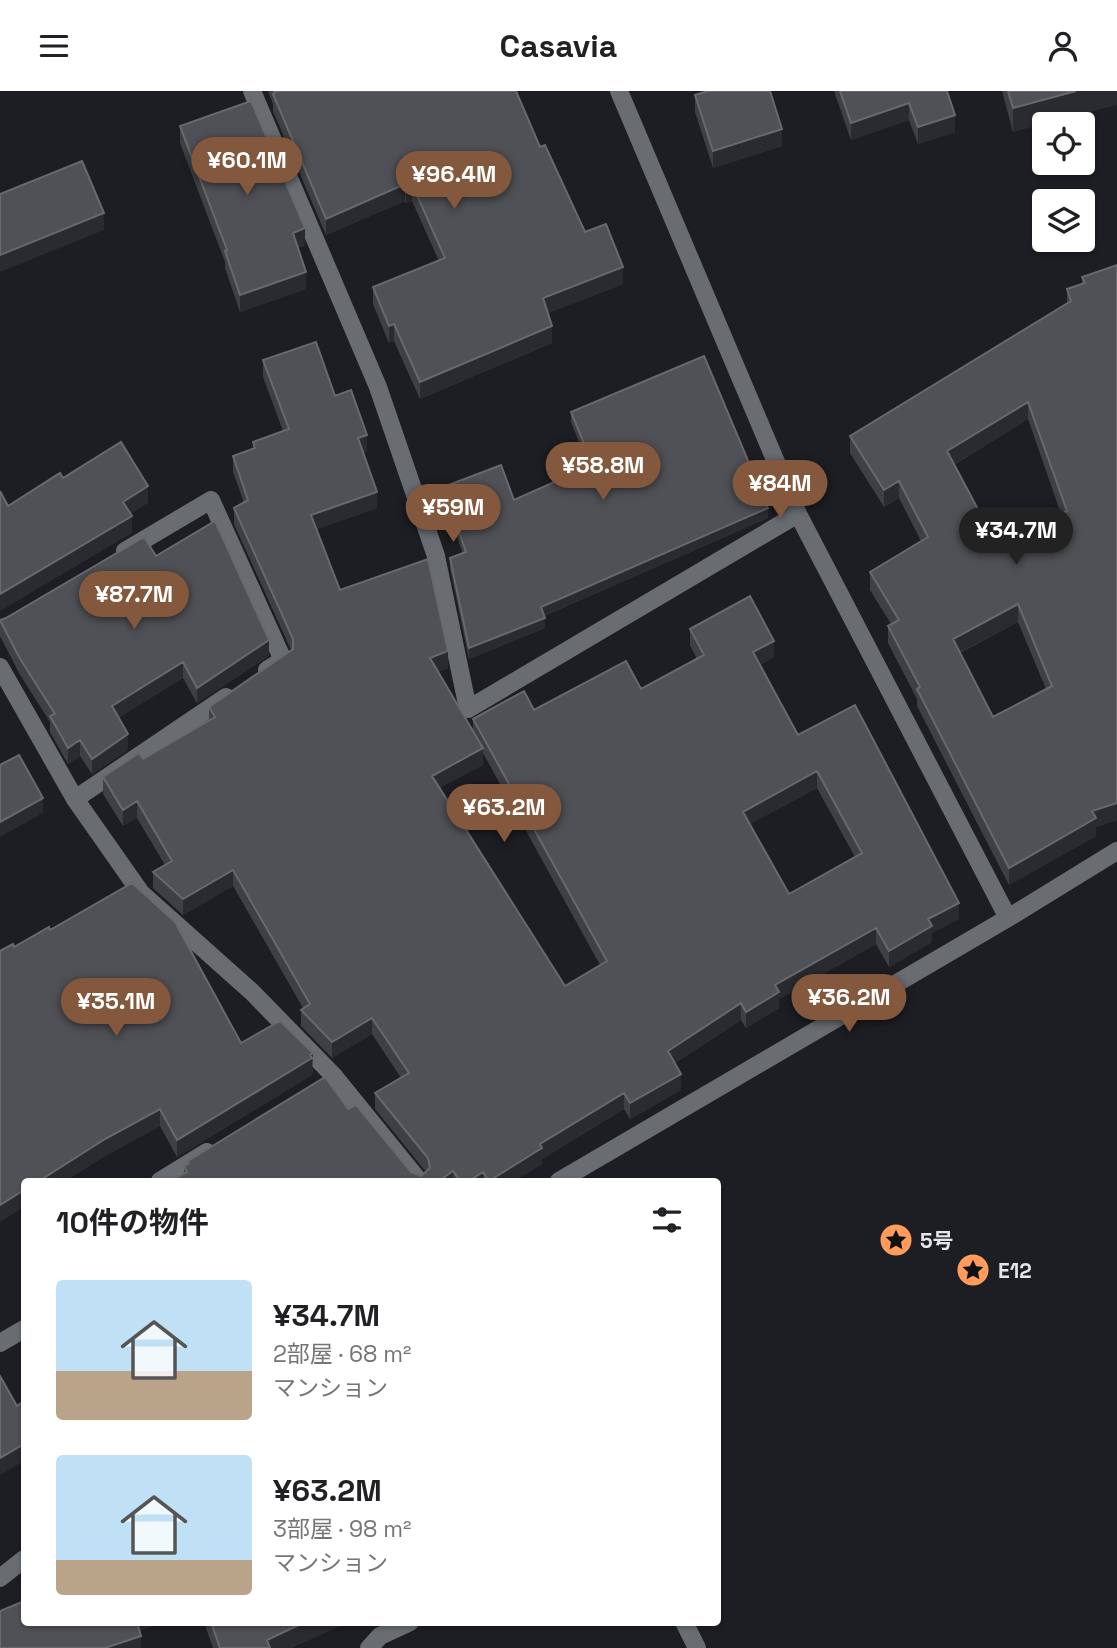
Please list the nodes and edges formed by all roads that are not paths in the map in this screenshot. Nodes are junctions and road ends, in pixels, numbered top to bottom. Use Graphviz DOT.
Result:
graph roads {
  1 [pos="252,91"];
  2 [pos="619,91"];
  3 [pos="798,514"];
  4 [pos="105,562"];
  5 [pos="0,667"];
  6 [pos="75,799"];
  7 [pos="1117,851"];
  8 [pos="1008,918"];
  9 [pos="218,1146"];
  10 [pos="165,1178"];
  11 [pos="416,1178"];
  12 [pos="564,1178"];
  13 [pos="21,1331"];
  14 [pos="0,1343"];
  15 [pos="21,1561"];
  16 [pos="0,1578"];
  17 [pos="401,1626"];
  18 [pos="686,1626"];
  19 [pos="369,1648"];
  20 [pos="697,1648"];
  1 -- 3 [label="street"];
  2 -- 3 [label="street"];
  3 -- 8 [label="street"];
  4 -- 6 [label="street"];
  5 -- 6 [label="street"];
  6 -- 11 [label="street"];
  7 -- 8 [label="street"];
  8 -- 12 [label="street"];
  9 -- 10 [label="street"];
  13 -- 14 [label="street"];
  15 -- 16 [label="street"];
  17 -- 19 [label="street"];
  18 -- 20 [label="street"];
}
